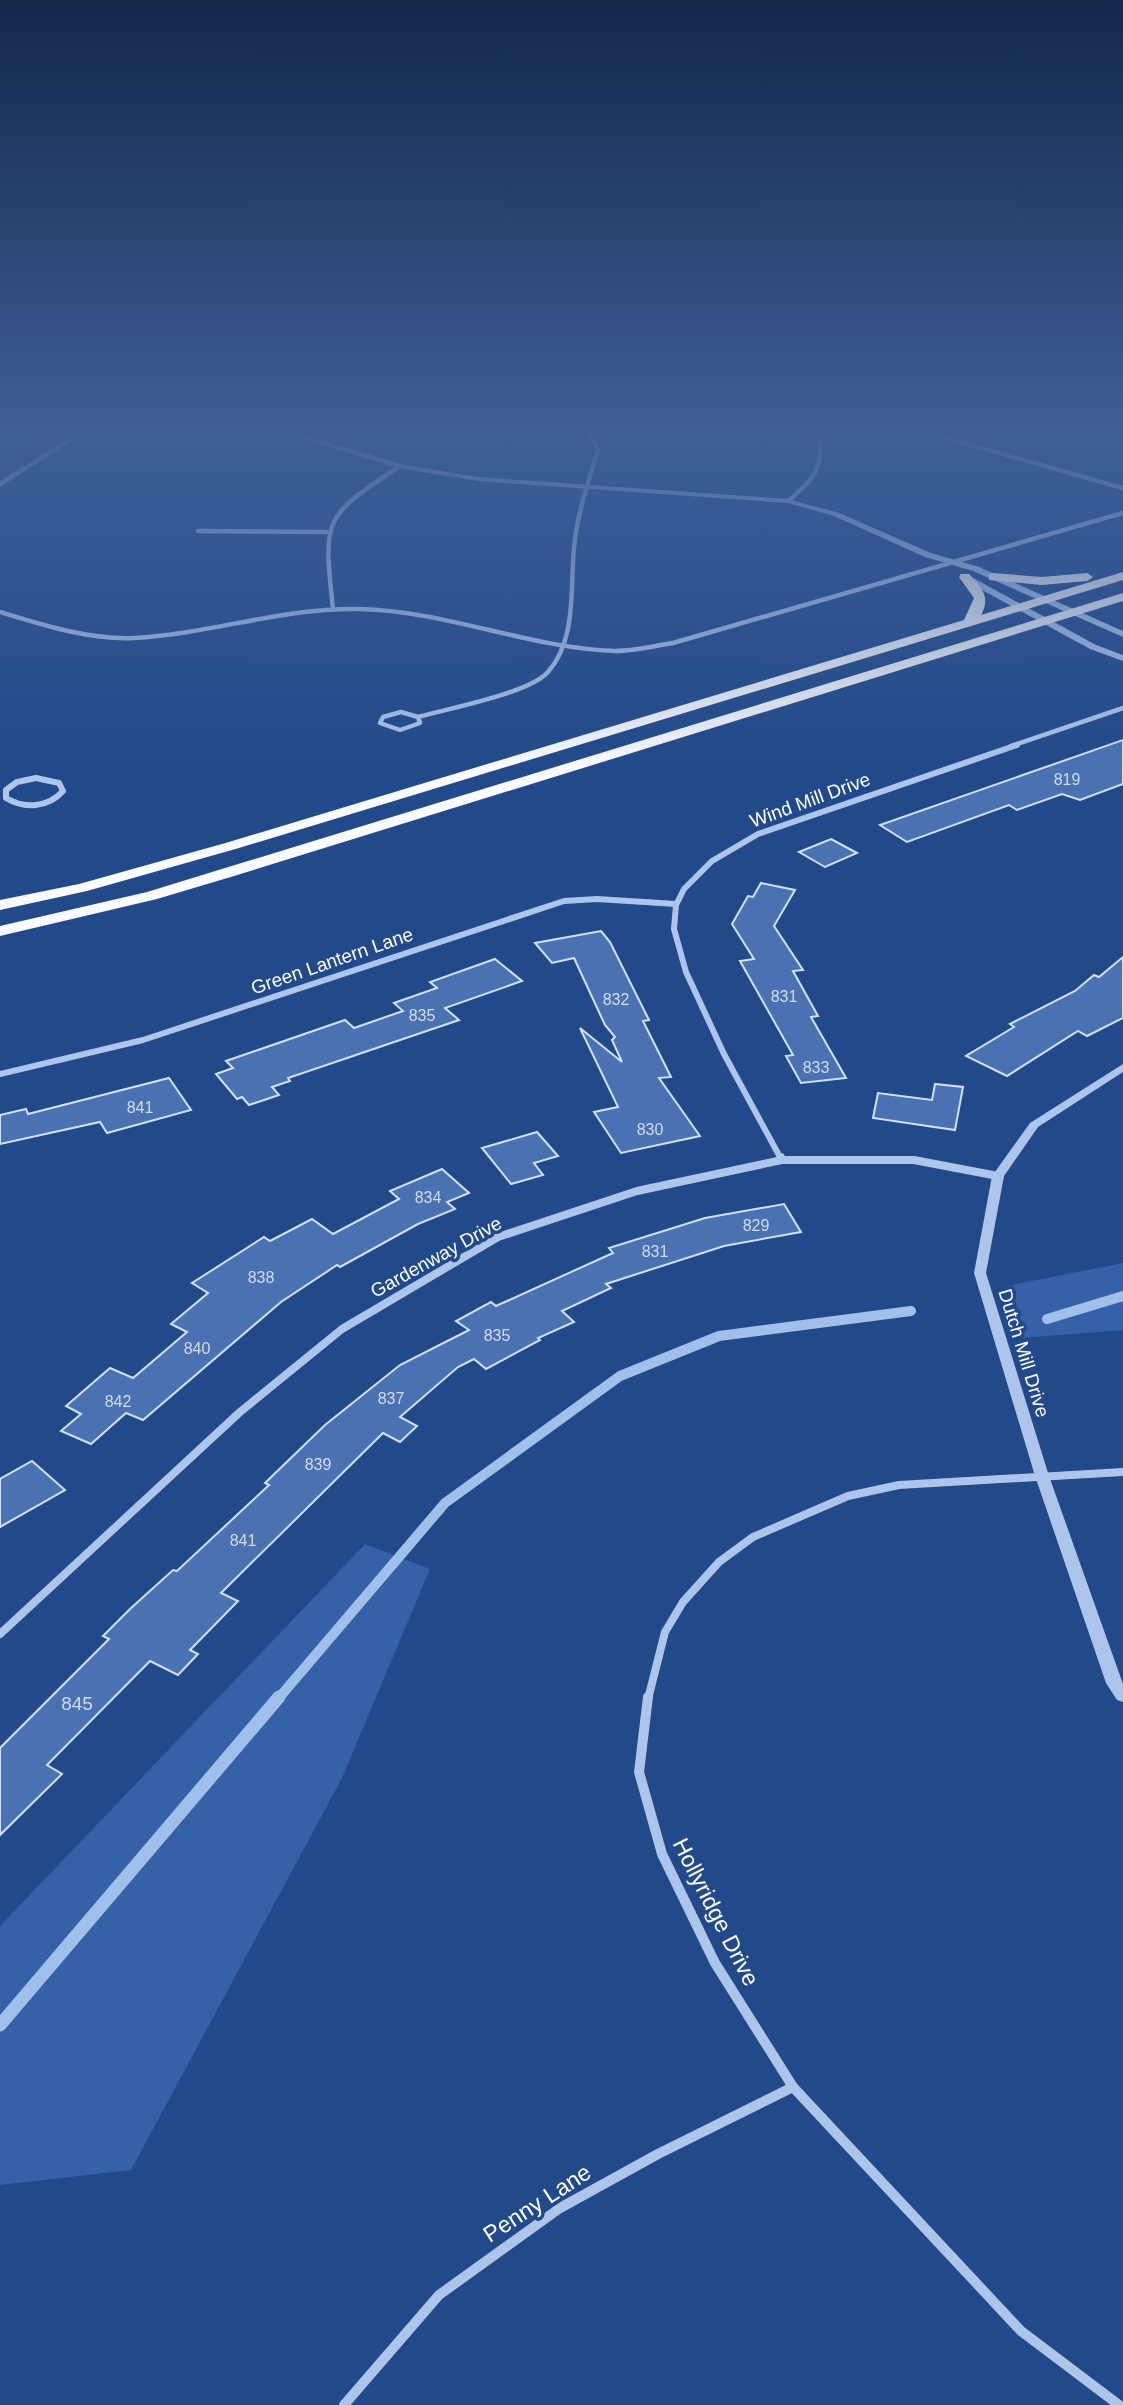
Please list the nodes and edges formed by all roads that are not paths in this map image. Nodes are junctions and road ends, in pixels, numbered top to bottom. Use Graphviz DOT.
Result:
graph roads {
  1 [pos="328,542"];
  2 [pos="575,542"];
  3 [pos="900,542"];
  4 [pos="1024,542"];
  5 [pos="950,564"];
  6 [pos="1123,575"];
  7 [pos="965,577"];
  8 [pos="993,577"];
  9 [pos="1123,597"];
  10 [pos="1042,598"];
  11 [pos="1020,606"];
  12 [pos="333,609"];
  13 [pos="0,612"];
  14 [pos="1076,612"];
  15 [pos="970,621"];
  16 [pos="1046,621"];
  17 [pos="1123,634"];
  18 [pos="562,646"];
  19 [pos="1123,658"];
  20 [pos="1123,708"];
  21 [pos="418,717"];
  22 [pos="3,790"];
  23 [pos="676,904"];
  24 [pos="0,905"];
  25 [pos="0,931"];
  26 [pos="1123,1067"];
  27 [pos="0,1074"];
  28 [pos="782,1160"];
  29 [pos="998,1176"];
  30 [pos="1123,1472"];
  31 [pos="1042,1476"];
  32 [pos="1,1630"];
  33 [pos="1123,1696"];
  34 [pos="793,2087"];
  35 [pos="344,2405"];
  36 [pos="1119,2405"];
  1 -- 12 [label="street"];
  2 -- 18 [label="street"];
  3 -- 5 [label="street"];
  4 -- 5 [label="street"];
  5 -- 7 [label="street"];
  5 -- 8 [label="street"];
  5 -- 18 [label="street"];
  6 -- 8 [label="highway"];
  6 -- 10 [label="highway"];
  7 -- 11 [label="street"];
  7 -- 15 [label="highway"];
  8 -- 10 [label="street"];
  9 -- 14 [label="highway"];
  10 -- 11 [label="highway"];
  10 -- 14 [label="street"];
  11 -- 15 [label="highway"];
  11 -- 16 [label="street"];
  12 -- 13 [label="street"];
  12 -- 18 [label="street"];
  14 -- 16 [label="highway"];
  14 -- 17 [label="street"];
  15 -- 24 [label="highway"];
  16 -- 19 [label="street"];
  16 -- 25 [label="highway"];
  18 -- 21 [label="street"];
  20 -- 23 [label="street, Wind Mill Drive"];
  21 -- 21 [label="street"];
  22 -- 22 [label="street"];
  23 -- 27 [label="street, Green Lantern Lane"];
  23 -- 28 [label="street"];
  26 -- 29 [label="street, Dutch Mill Drive"];
  28 -- 29 [label="street, Gardenway Drive"];
  28 -- 32 [label="street, Gardenway Drive"];
  29 -- 31 [label="street, Dutch Mill Drive"];
  30 -- 31 [label="street, Hollyridge Drive"];
  31 -- 33 [label="street, Dutch Mill Drive"];
  31 -- 34 [label="street, Hollyridge Drive"];
  34 -- 35 [label="street, Penny Lane"];
  34 -- 36 [label="street, Hollyridge Drive"];
}
